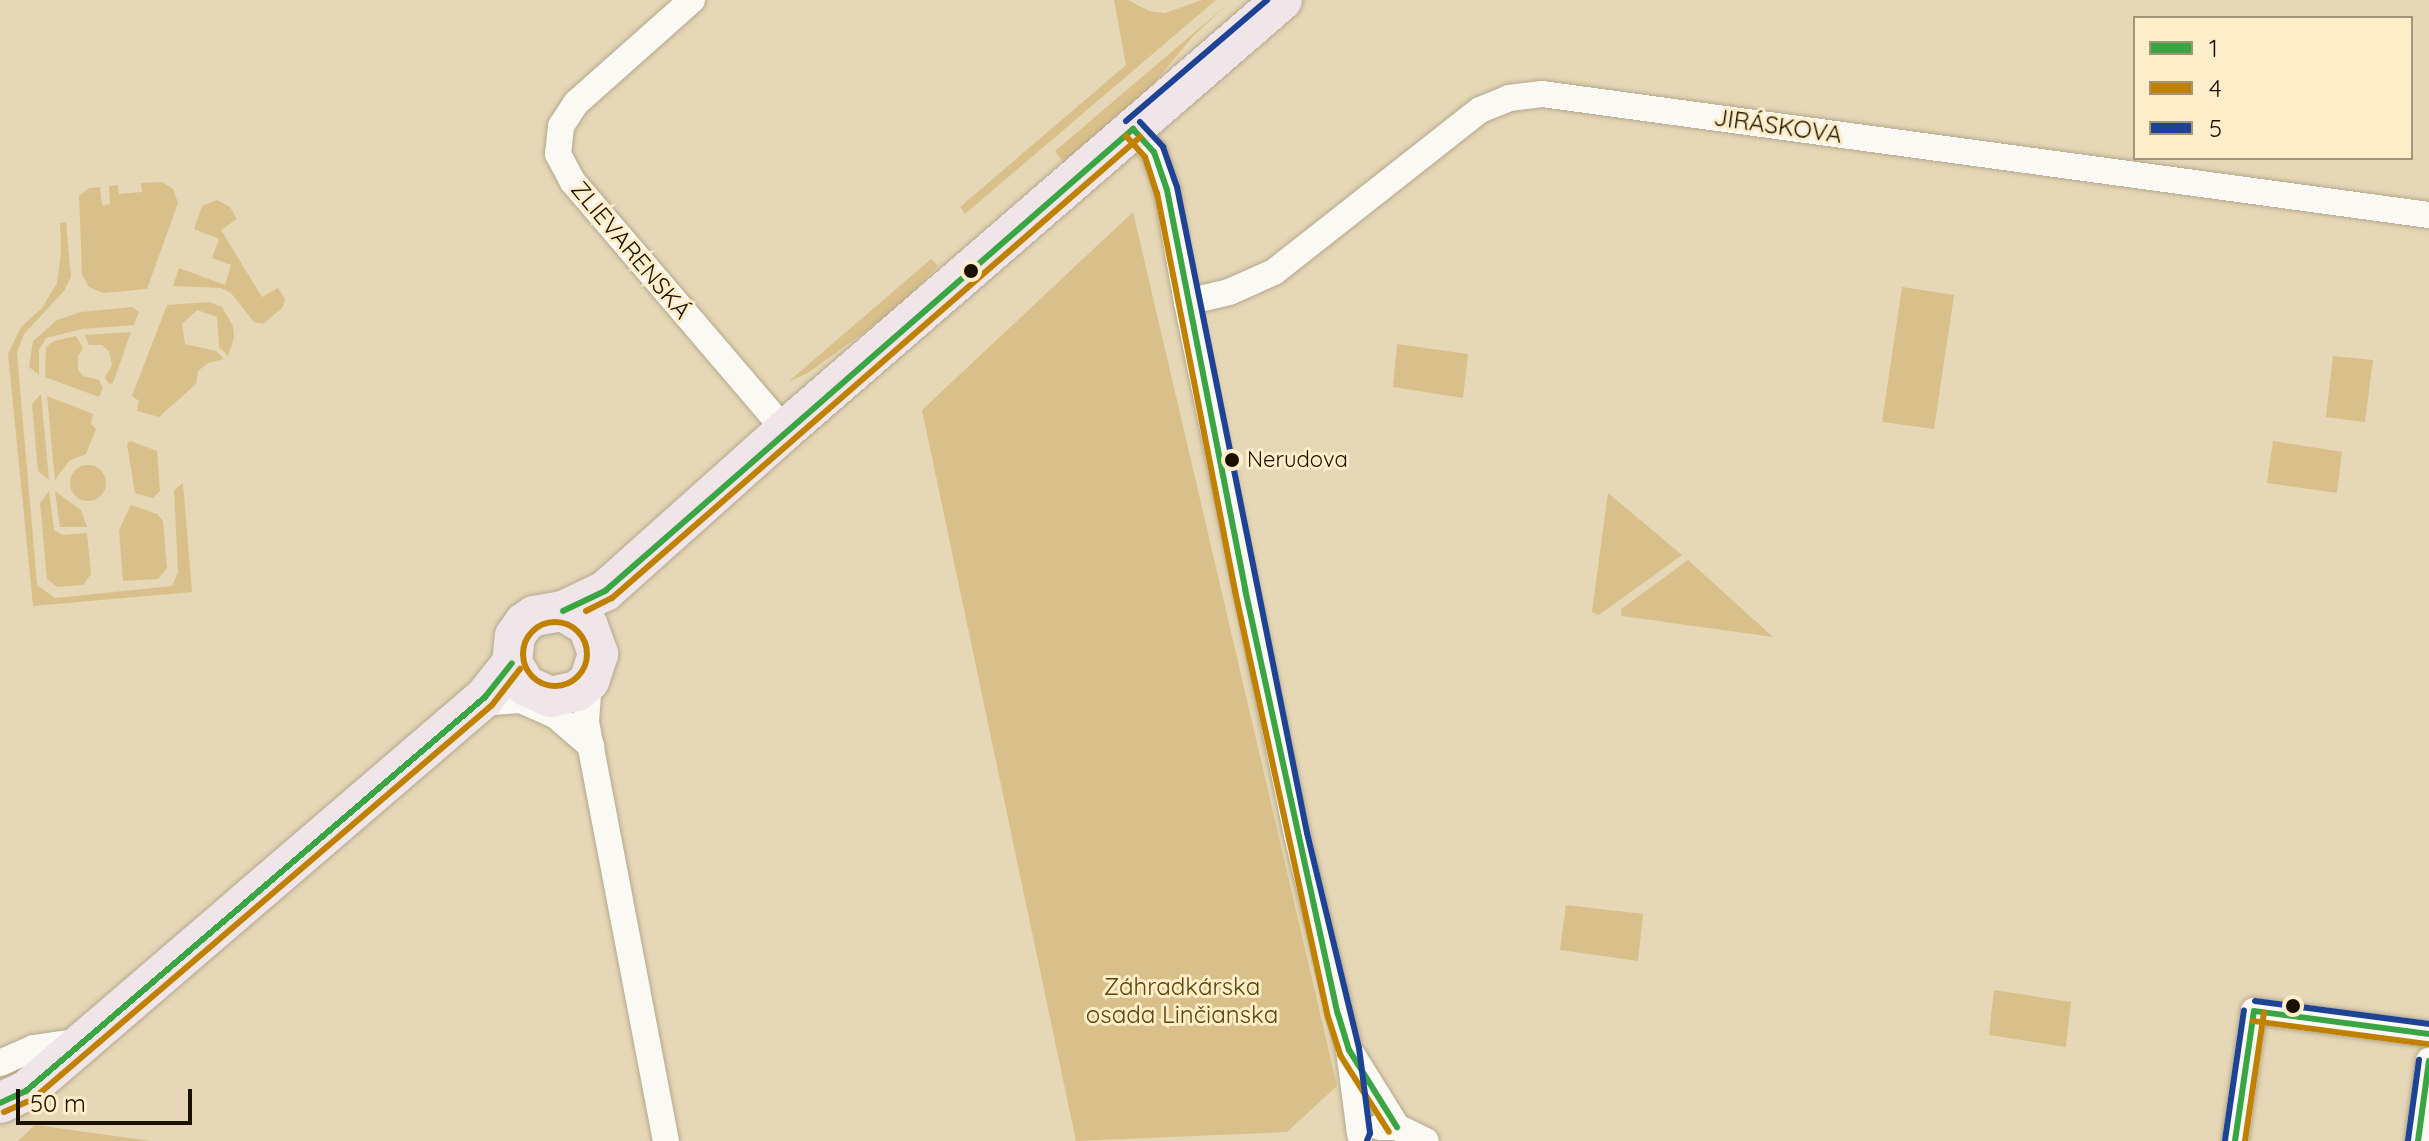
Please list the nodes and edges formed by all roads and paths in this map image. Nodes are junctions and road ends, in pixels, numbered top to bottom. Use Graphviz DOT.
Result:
graph roads {
  1 [pos="692,0"];
  2 [pos="1282,0"];
  3 [pos="1133,129"];
  4 [pos="2429,215"];
  5 [pos="1187,302"];
  6 [pos="785,430"];
  7 [pos="578,622"];
  8 [pos="519,675"];
  9 [pos="481,700"];
  10 [pos="582,711"];
  11 [pos="2429,1034"];
  12 [pos="82,1041"];
  13 [pos="1349,1050"];
  14 [pos="2429,1061"];
  15 [pos="0,1063"];
  16 [pos="0,1103"];
  17 [pos="1397,1127"];
  18 [pos="1356,1138"];
  19 [pos="666,1141"];
  20 [pos="1426,1141"];
  21 [pos="2235,1141"];
  22 [pos="2418,1141"];
  1 -- 6 [label="street, ZLIEVARENSKÁ"];
  2 -- 3 [label="main road"];
  3 -- 5 [label="street"];
  3 -- 6 [label="main road"];
  4 -- 5 [label="street, JIRÁSKOVA"];
  5 -- 13 [label="street"];
  6 -- 7 [label="main road"];
  7 -- 8 [label="main road"];
  7 -- 10 [label="main road"];
  8 -- 9 [label="main road"];
  8 -- 10 [label="main road"];
  9 -- 10 [label="street"];
  9 -- 12 [label="main road"];
  10 -- 19 [label="street"];
  11 -- 21 [label="street"];
  12 -- 15 [label="street"];
  12 -- 16 [label="main road"];
  13 -- 17 [label="street"];
  13 -- 18 [label="street"];
  14 -- 22 [label="street"];
  17 -- 18 [label="street"];
  17 -- 20 [label="street"];
}
